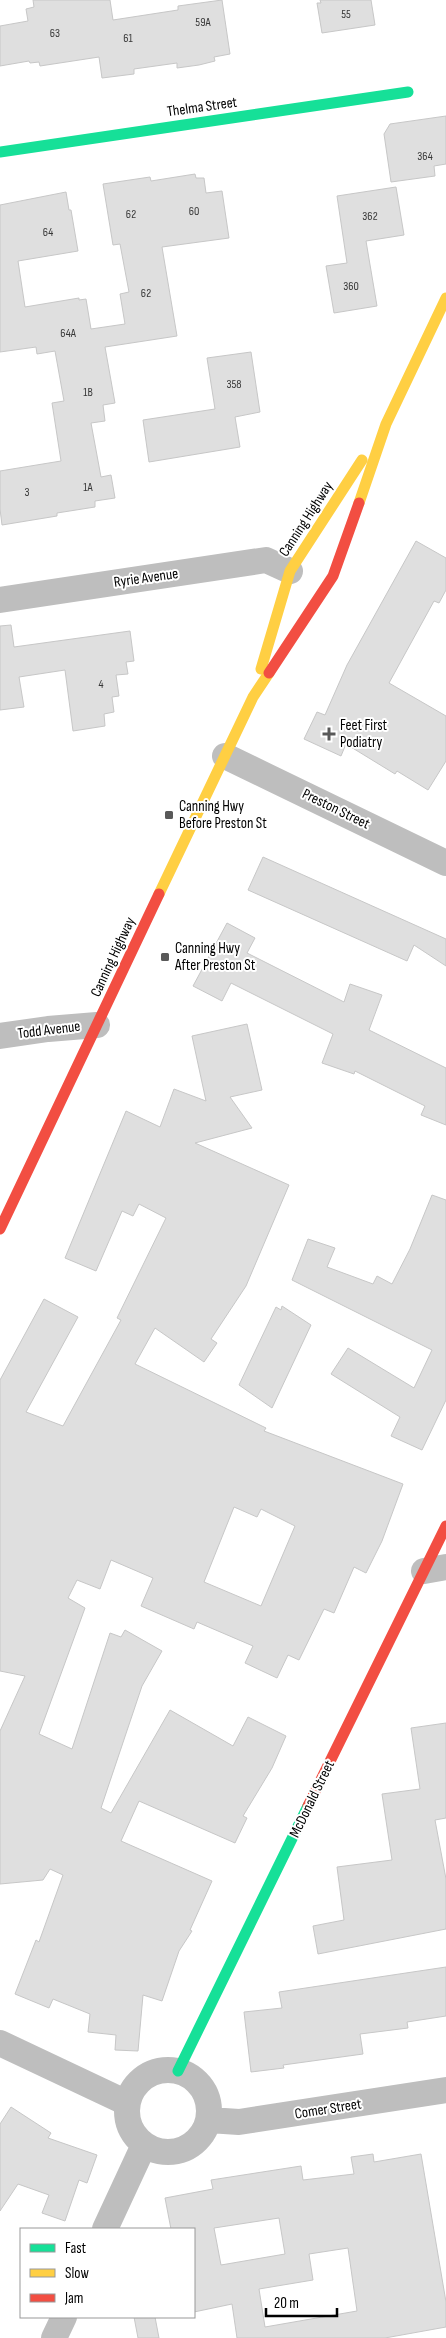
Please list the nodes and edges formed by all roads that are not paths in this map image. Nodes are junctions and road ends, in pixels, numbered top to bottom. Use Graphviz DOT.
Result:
graph roads {
  1 [pos="408,92"];
  2 [pos="0,152"];
  3 [pos="446,298"];
  4 [pos="386,424"];
  5 [pos="290,571"];
  6 [pos="0,600"];
  7 [pos="253,697"];
  8 [pos="225,756"];
  9 [pos="446,863"];
  10 [pos="97,1025"];
  11 [pos="0,1036"];
  12 [pos="0,1229"];
  13 [pos="446,1526"];
  14 [pos="435,1569"];
  15 [pos="0,2043"];
  16 [pos="178,2071"];
  17 [pos="446,2090"];
  18 [pos="128,2103"];
  19 [pos="209,2120"];
  20 [pos="144,2145"];
  21 [pos="105,2228"];
  22 [pos="64,2318"];
  23 [pos="54,2338"];
  1 -- 2 [label="main road, Thelma Street"];
  3 -- 4 [label="main road, Canning Highway"];
  4 -- 5 [label="main road, Canning Highway"];
  4 -- 7 [label="main road, Canning Highway"];
  5 -- 6 [label="street, Ryrie Avenue"];
  5 -- 7 [label="main road, Canning Highway"];
  7 -- 8 [label="main road, Canning Highway"];
  8 -- 9 [label="street, Preston Street"];
  8 -- 10 [label="main road, Canning Highway"];
  10 -- 11 [label="street, Todd Avenue"];
  10 -- 12 [label="main road, Canning Highway"];
  13 -- 14 [label="main road, McDonald Street"];
  14 -- 16 [label="main road, McDonald Street"];
  15 -- 18 [label="street"];
  16 -- 18 [label="street"];
  16 -- 19 [label="street"];
  17 -- 19 [label="street, Comer Street"];
  18 -- 20 [label="street"];
  19 -- 20 [label="street"];
  20 -- 21 [label="street"];
  22 -- 23 [label="street"];
}
